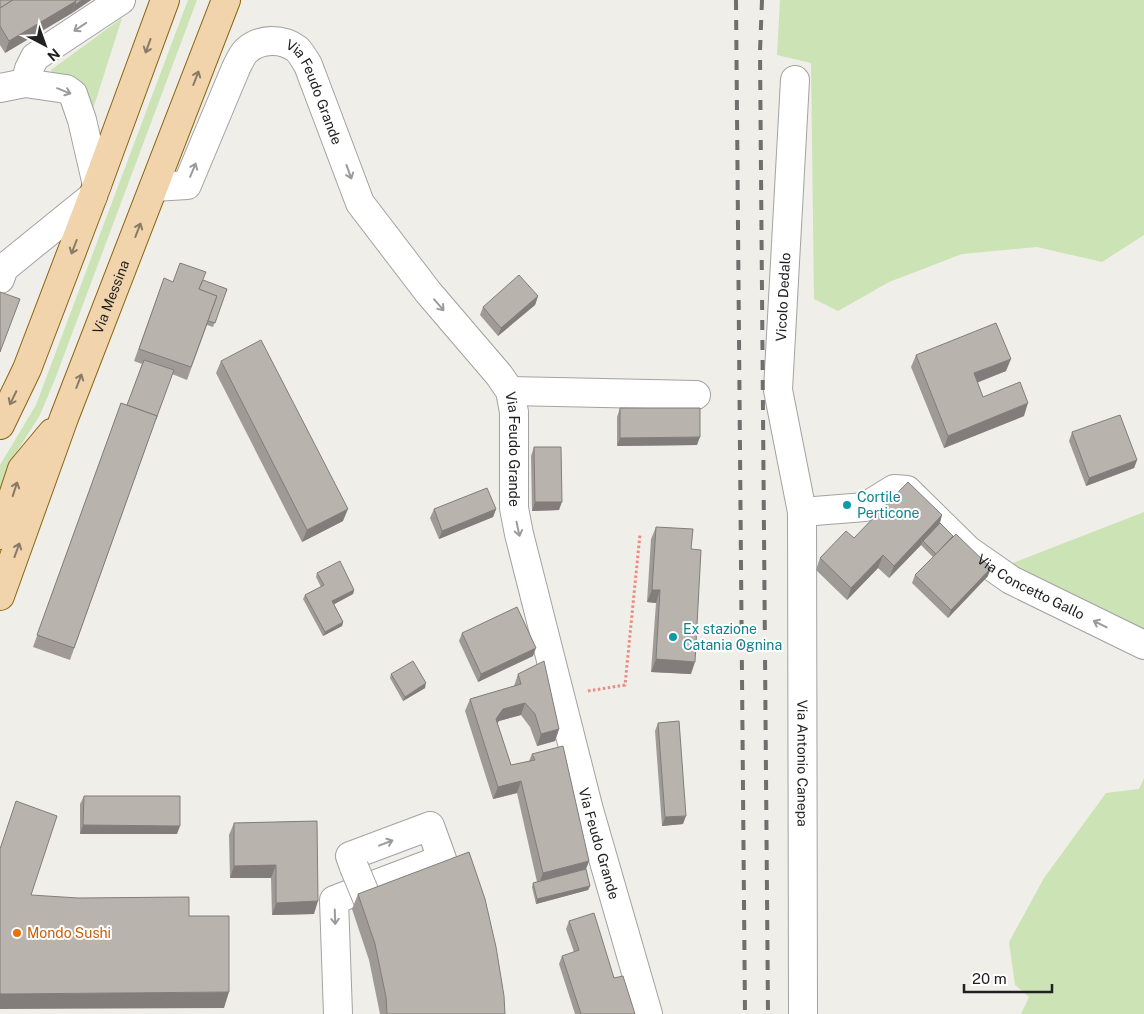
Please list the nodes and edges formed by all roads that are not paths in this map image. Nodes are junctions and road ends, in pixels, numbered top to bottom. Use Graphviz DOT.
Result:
graph roads {
  1 [pos="121,0"];
  2 [pos="165,0"];
  3 [pos="226,0"];
  4 [pos="795,80"];
  5 [pos="12,86"];
  6 [pos="154,186"];
  7 [pos="95,190"];
  8 [pos="2,272"];
  9 [pos="510,391"];
  10 [pos="696,395"];
  11 [pos="64,418"];
  12 [pos="0,425"];
  13 [pos="802,512"];
  14 [pos="0,535"];
  15 [pos="0,596"];
  16 [pos="1144,645"];
  17 [pos="378,930"];
  18 [pos="338,1014"];
  19 [pos="648,1014"];
  20 [pos="803,1014"];
  1 -- 5 [label="street, one-way"];
  2 -- 7 [label="main road, one-way"];
  6 -- 3 [label="main road, Via Messina, one-way"];
  4 -- 13 [label="street, Vicolo Dedalo"];
  5 -- 7 [label="street, one-way"];
  6 -- 9 [label="street, Via Feudo Grande, one-way"];
  11 -- 6 [label="main road, Via Messina, one-way"];
  7 -- 8 [label="street"];
  7 -- 12 [label="main road, one-way"];
  9 -- 10 [label="street"];
  9 -- 19 [label="street, Via Feudo Grande, one-way"];
  14 -- 11 [label="main road, one-way"];
  15 -- 11 [label="main road, Via Messina, one-way"];
  16 -- 13 [label="street, Via Concetto Gallo, one-way"];
  13 -- 20 [label="street, Via Antonio Canepa"];
  17 -- 18 [label="street, one-way, bridge"];
}
